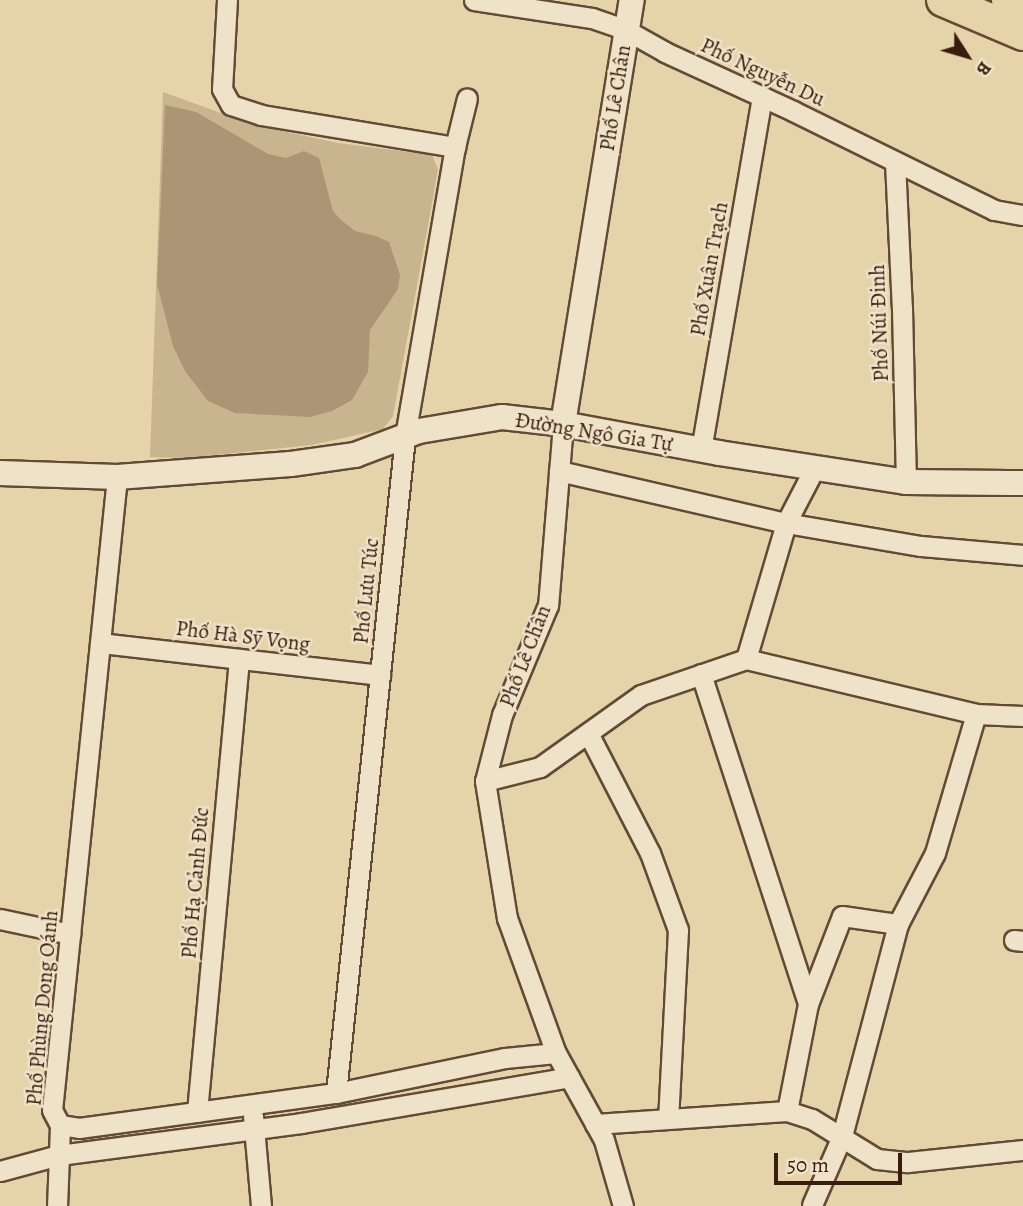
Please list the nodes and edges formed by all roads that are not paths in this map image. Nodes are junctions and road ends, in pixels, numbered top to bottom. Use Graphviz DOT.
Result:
graph roads {
  1 [pos="227,0"];
  2 [pos="474,0"];
  3 [pos="632,0"];
  4 [pos="943,0"];
  5 [pos="1009,0"];
  6 [pos="1023,5"];
  7 [pos="626,30"];
  8 [pos="1023,34"];
  9 [pos="762,96"];
  10 [pos="467,98"];
  11 [pos="455,147"];
  12 [pos="895,162"];
  13 [pos="1023,215"];
  14 [pos="564,424"];
  15 [pos="405,436"];
  16 [pos="701,450"];
  17 [pos="815,467"];
  18 [pos="559,471"];
  19 [pos="0,473"];
  20 [pos="117,477"];
  21 [pos="906,482"];
  22 [pos="1023,484"];
  23 [pos="786,523"];
  24 [pos="1023,555"];
  25 [pos="100,643"];
  26 [pos="239,659"];
  27 [pos="746,659"];
  28 [pos="701,674"];
  29 [pos="380,675"];
  30 [pos="976,714"];
  31 [pos="1023,716"];
  32 [pos="587,733"];
  33 [pos="485,781"];
  34 [pos="0,919"];
  35 [pos="898,924"];
  36 [pos="70,934"];
  37 [pos="808,1004"];
  38 [pos="556,1053"];
  39 [pos="569,1077"];
  40 [pos="336,1093"];
  41 [pos="251,1105"];
  42 [pos="787,1111"];
  43 [pos="197,1112"];
  44 [pos="668,1118"];
  45 [pos="595,1124"];
  46 [pos="60,1125"];
  47 [pos="254,1129"];
  48 [pos="842,1136"];
  49 [pos="1023,1150"];
  50 [pos="59,1155"];
  51 [pos="0,1171"];
  52 [pos="812,1205"];
  53 [pos="57,1206"];
  54 [pos="261,1206"];
  55 [pos="624,1206"];
  1 -- 11 [label="street"];
  2 -- 7 [label="street, Phố Nguyễn Du"];
  3 -- 7 [label="street, Phố Lê Chân"];
  4 -- 8 [label="main road"];
  5 -- 6 [label="main road"];
  7 -- 9 [label="street, Phố Nguyễn Du"];
  7 -- 14 [label="street, Phố Lê Chân"];
  9 -- 12 [label="street, Phố Nguyễn Du"];
  9 -- 16 [label="street, Phố Xuân Trạch"];
  10 -- 11 [label="street, Phố Lưu Túc"];
  11 -- 15 [label="street, Phố Lưu Túc"];
  12 -- 13 [label="street, Phố Nguyễn Du"];
  12 -- 21 [label="street, Phố Núi Đinh"];
  14 -- 15 [label="street, Đường Ngô Gia Tự"];
  14 -- 16 [label="street, Đường Ngô Gia Tự"];
  14 -- 18 [label="street, Phố Lê Chân"];
  15 -- 20 [label="street, Đường Ngô Gia Tự"];
  15 -- 29 [label="street, Phố Lưu Túc"];
  16 -- 17 [label="street, Đường Ngô Gia Tự"];
  17 -- 21 [label="street, Đường Ngô Gia Tự"];
  17 -- 23 [label="street"];
  18 -- 23 [label="street"];
  18 -- 33 [label="street, Phố Lê Chân"];
  19 -- 20 [label="street, Đường Ngô Gia Tự"];
  20 -- 25 [label="street, Phố Phùng Dong Oánh"];
  21 -- 22 [label="street, Đường Ngô Gia Tự"];
  23 -- 24 [label="street"];
  23 -- 27 [label="street"];
  25 -- 26 [label="street, Phố Hà Sỹ Vọng"];
  25 -- 36 [label="street, Phố Phùng Dong Oánh"];
  26 -- 29 [label="street, Phố Hà Sỹ Vọng"];
  26 -- 43 [label="street, Phố Hạ Cảnh Đức"];
  27 -- 28 [label="street"];
  27 -- 30 [label="street"];
  28 -- 32 [label="street"];
  28 -- 37 [label="street"];
  29 -- 40 [label="street, Phố Lưu Túc"];
  30 -- 31 [label="street"];
  30 -- 35 [label="street"];
  32 -- 33 [label="street"];
  32 -- 44 [label="street"];
  33 -- 38 [label="street, Phố Lê Chân"];
  34 -- 36 [label="street"];
  35 -- 37 [label="street"];
  35 -- 48 [label="street"];
  36 -- 46 [label="street, Phố Phùng Dong Oánh"];
  37 -- 42 [label="street"];
  38 -- 39 [label="street, Phố Lê Chân"];
  38 -- 40 [label="street, Phố Phùng Dong Oánh"];
  39 -- 45 [label="street, Phố Lê Chân"];
  39 -- 47 [label="street"];
  40 -- 41 [label="street, Phố Phùng Dong Oánh"];
  41 -- 43 [label="street, Phố Phùng Dong Oánh"];
  41 -- 47 [label="street"];
  42 -- 44 [label="street"];
  42 -- 48 [label="street"];
  43 -- 46 [label="street, Phố Phùng Dong Oánh"];
  44 -- 45 [label="street"];
  45 -- 55 [label="street, Phố Lê Chân"];
  46 -- 50 [label="street"];
  47 -- 50 [label="street"];
  47 -- 54 [label="street"];
  48 -- 49 [label="street"];
  48 -- 52 [label="street"];
  50 -- 51 [label="street"];
  50 -- 53 [label="street"];
}
